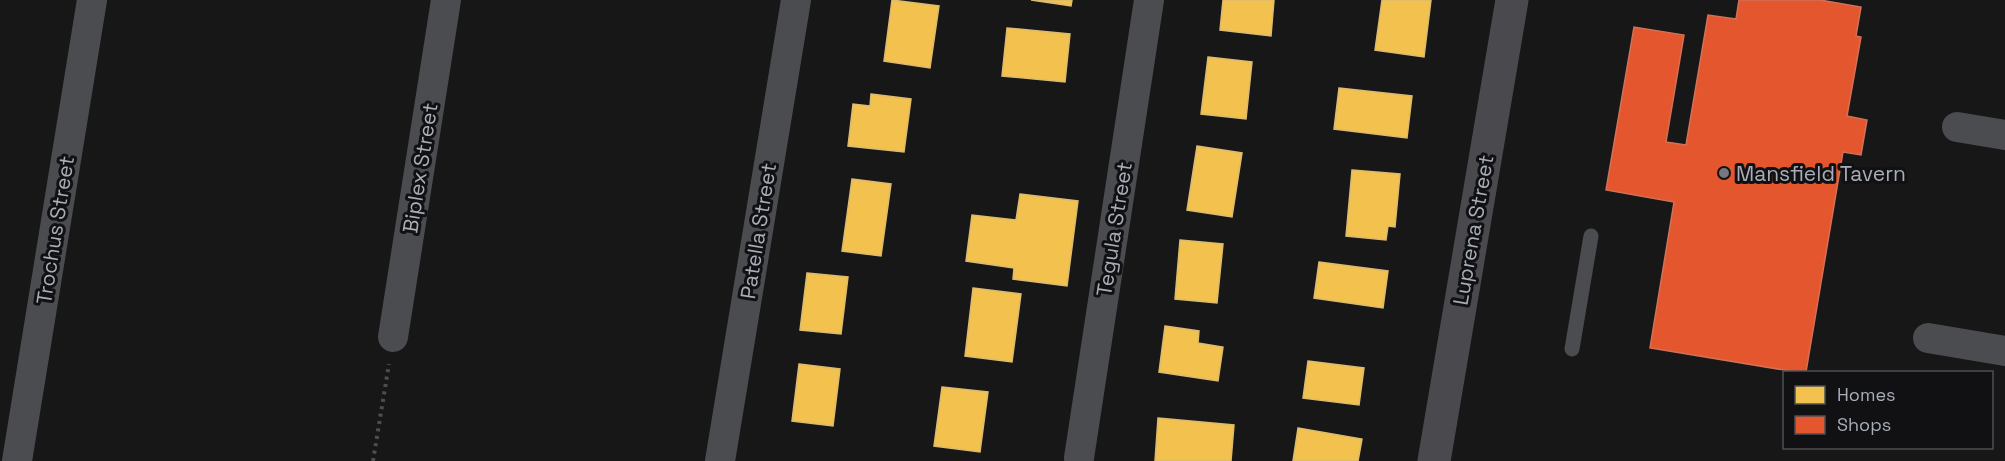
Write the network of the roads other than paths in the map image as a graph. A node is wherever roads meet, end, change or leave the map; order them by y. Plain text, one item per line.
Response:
1 (92, 0) edge
2 (446, 0) edge
3 (796, 0) edge
4 (1149, 0) edge
5 (1512, 0) edge
6 (1957, 127) dead end
7 (2005, 135) edge
8 (1591, 236) dead end
9 (393, 337) road end
10 (1928, 338) dead end
11 (1572, 349) dead end
12 (2005, 351) edge
13 (1079, 458) dead end
14 (17, 461) edge
15 (720, 461) edge
16 (1434, 461) edge

1 - 14 street, Trochus Street
2 - 9 street, Biplex Street
3 - 15 street, Patella Street
4 - 13 street, Tegula Street
5 - 16 street, Luprena Street
6 - 7 street
8 - 11 lane
10 - 12 street

